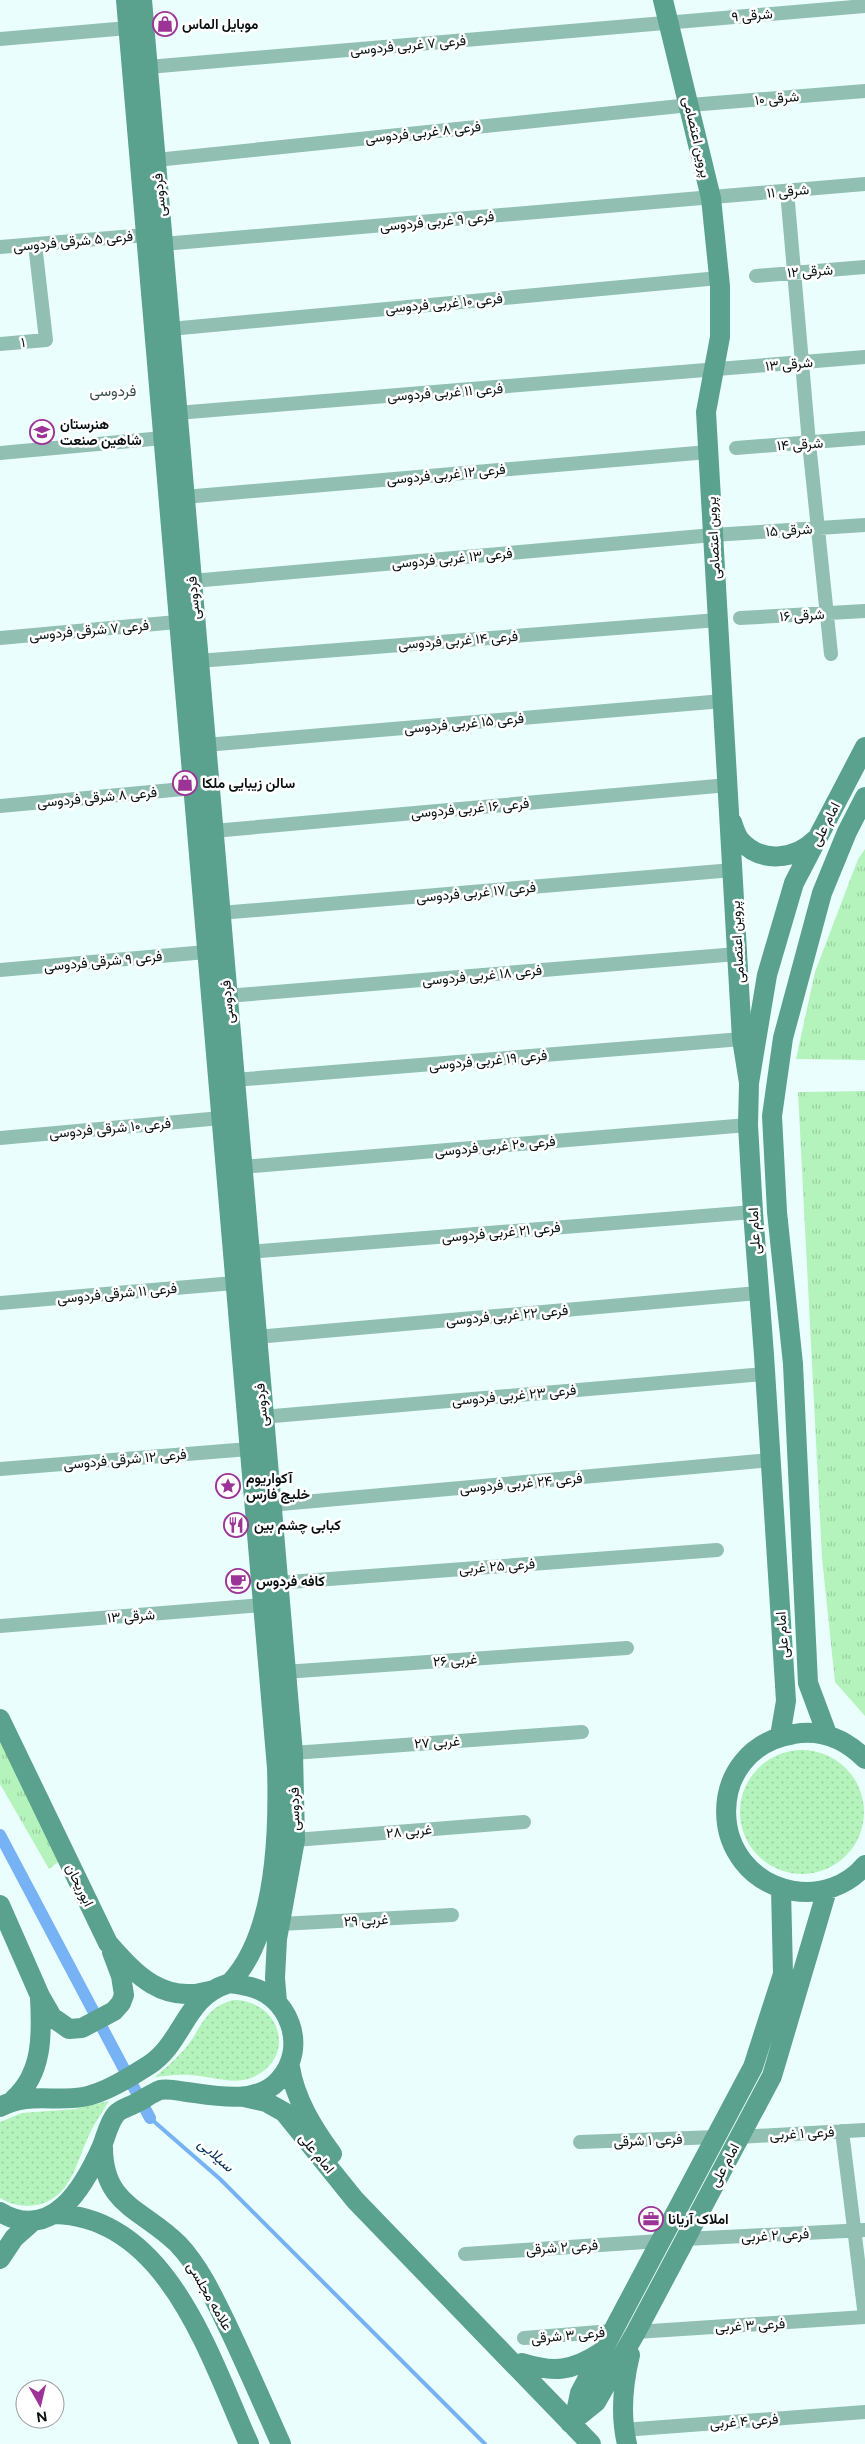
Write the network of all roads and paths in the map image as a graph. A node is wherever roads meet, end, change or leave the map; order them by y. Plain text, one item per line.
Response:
1 (126, 0) edge
2 (142, 0) edge
3 (663, 0) edge
4 (865, 6) edge
5 (669, 22) junction
6 (128, 28) junction
7 (0, 39) edge
8 (148, 68) junction
9 (865, 91) edge
10 (690, 105) junction
11 (144, 118) junction
12 (156, 160) junction
13 (865, 184) edge
14 (788, 191) junction
15 (710, 198) junction
16 (154, 240) junction
17 (35, 244) junction
18 (0, 247) edge
19 (865, 267) edge
20 (795, 272) junction
21 (756, 276) dead end
22 (719, 278) junction
23 (170, 328) junction
24 (0, 344) edge
25 (865, 358) edge
26 (802, 363) junction
27 (714, 371) junction
28 (177, 413) junction
29 (163, 438) junction
30 (865, 438) edge
31 (809, 443) junction
32 (736, 448) dead end
33 (708, 452) junction
34 (0, 453) edge
35 (184, 497) junction
36 (865, 525) edge
37 (818, 528) junction
38 (713, 536) junction
39 (192, 581) junction
40 (865, 611) edge
41 (826, 613) junction
42 (740, 618) dead end
43 (718, 620) junction
44 (177, 622) junction
45 (0, 638) edge
46 (831, 654) dead end
47 (198, 661) junction
48 (723, 701) junction
49 (205, 745) junction
50 (865, 747) edge
51 (728, 785) junction
52 (194, 788) junction
53 (865, 797) edge
54 (0, 806) edge
55 (729, 818) junction
56 (213, 831) junction
57 (819, 836) junction
58 (733, 870) junction
59 (220, 913) junction
60 (206, 952) junction
61 (737, 954) junction
62 (0, 970) edge
63 (227, 996) junction
64 (742, 1039) junction
65 (234, 1080) junction
66 (749, 1083) junction
67 (221, 1118) junction
68 (748, 1125) junction
69 (0, 1138) edge
70 (241, 1167) junction
71 (753, 1212) junction
72 (237, 1220) junction
73 (248, 1252) junction
74 (234, 1283) junction
75 (759, 1302) junction
76 (0, 1303) edge
77 (786, 1305) junction
78 (256, 1337) junction
79 (765, 1364) junction
80 (793, 1364) junction
81 (262, 1417) junction
82 (249, 1449) junction
83 (771, 1460) junction
84 (0, 1469) edge
85 (270, 1505) junction
86 (718, 1550) dead end
87 (276, 1583) junction
88 (263, 1605) junction
89 (0, 1626) edge
90 (627, 1648) dead end
91 (284, 1672) junction
92 (786, 1701) junction
93 (817, 1706) junction
94 (0, 1719) edge
95 (582, 1732) dead end
96 (827, 1734) junction
97 (780, 1736) junction
98 (284, 1753) junction
99 (865, 1759) edge
100 (524, 1822) dead end
101 (294, 1840) junction
102 (865, 1865) edge
103 (781, 1888) junction
104 (827, 1890) junction
105 (0, 1905) edge
106 (452, 1915) dead end
107 (782, 1922) junction
108 (280, 1924) junction
109 (816, 1926) junction
110 (108, 1943) junction
111 (230, 1983) junction
112 (209, 1991) junction
113 (40, 1996) junction
114 (277, 2002) junction
115 (290, 2067) junction
116 (240, 2096) junction
117 (7, 2103) edge
118 (865, 2130) edge
119 (842, 2131) junction
120 (739, 2137) junction
121 (716, 2138) junction
122 (580, 2142) dead end
123 (103, 2144) junction
124 (0, 2212) edge
125 (55, 2214) junction
126 (32, 2222) junction
127 (859, 2230) edge
128 (685, 2239) junction
129 (660, 2241) junction
130 (464, 2254) dead end
131 (0, 2259) edge
132 (865, 2317) edge
133 (612, 2331) junction
134 (636, 2332) junction
135 (524, 2338) dead end
136 (600, 2353) junction
137 (522, 2364) junction
138 (865, 2412) edge
139 (573, 2420) junction
140 (625, 2437) edge
141 (248, 2444) edge
142 (281, 2444) edge
143 (590, 2444) edge
144 (602, 2444) edge

1 - 6 main road, فردوسی
2 - 8 main road, فردوسی
3 - 5 main road, پروین اعتصامی
4 - 5 street, شرقی ۹
5 - 8 street, فرعی ۷ غربی فردوسی
5 - 10 main road, پروین اعتصامی
6 - 7 street
6 - 11 main road, فردوسی
8 - 11 main road, فردوسی
9 - 10 street, شرقی ۱۰
10 - 12 street, فرعی ۸ غربی فردوسی
10 - 15 main road, پروین اعتصامی
11 - 12 main road, فردوسی
11 - 16 main road, فردوسی
12 - 16 main road, فردوسی
13 - 14 street, ۱۱ شرقی
14 - 15 street, ۱۱ شرقی
14 - 20 street
15 - 16 street, فرعی ۹ غربی فردوسی
15 - 22 main road, پروین اعتصامی
16 - 17 street, فرعی ۵ شرقی فردوسی
16 - 23 main road, فردوسی
16 - 29 main road, فردوسی
17 - 18 street, فرعی ۵ شرقی فردوسی
17 - 24 street, ۱
19 - 20 street, ۱۲ شرقی
20 - 21 street, ۱۲ شرقی
20 - 26 street
22 - 23 street, فرعی ۱۰ غربی فردوسی
22 - 27 main road, پروین اعتصامی
23 - 28 main road, فردوسی
25 - 26 street, ۱۳ شرقی
26 - 27 street, ۱۳ شرقی
26 - 31 street
27 - 28 street, فرعی ۱۱ غربی فردوسی
27 - 33 main road, پروین اعتصامی
28 - 35 main road, فردوسی
29 - 34 street
29 - 44 main road, فردوسی
30 - 31 street, ۱۴ شرقی
31 - 32 street, ۱۴ شرقی
31 - 37 street
33 - 35 street, فرعی ۱۲ غربی فردوسی
33 - 38 main road, پروین اعتصامی
35 - 39 main road, فردوسی
36 - 37 street, ۱۵ شرقی
37 - 38 street, ۱۵ شرقی
37 - 41 street
38 - 39 street, فرعی ۱۳ غربی فردوسی
38 - 43 main road, پروین اعتصامی
39 - 47 main road, فردوسی
40 - 41 street, ۱۶ شرقی
41 - 42 street, ۱۶ شرقی
41 - 46 street
43 - 47 street, فرعی ۱۴ غربی فردوسی
43 - 48 main road, پروین اعتصامی
44 - 45 street, فرعی ۷ شرقی فردوسی
44 - 52 main road, فردوسی
47 - 49 main road, فردوسی
48 - 49 street, فرعی ۱۵ غربی فردوسی
48 - 51 main road, پروین اعتصامی
49 - 56 main road, فردوسی
50 - 57 main road, امام علی
51 - 55 main road, پروین اعتصامی
51 - 56 street, فرعی ۱۶ غربی فردوسی
52 - 54 street, فرعی ۸ شرقی فردوسی
52 - 60 main road, فردوسی
53 - 77 main road, امام علی
55 - 57 main road
55 - 58 main road, پروین اعتصامی
56 - 59 main road, فردوسی
57 - 66 main road, امام علی
58 - 59 street, فرعی ۱۷ غربی فردوسی
58 - 61 main road, پروین اعتصامی
59 - 63 main road, فردوسی
60 - 62 street, فرعی ۹ شرقی فردوسی
60 - 67 main road, فردوسی
61 - 63 street, فرعی ۱۸ غربی فردوسی
61 - 64 main road, پروین اعتصامی
63 - 65 main road, فردوسی
64 - 65 street, فرعی ۱۹ غربی فردوسی
64 - 66 main road, پروین اعتصامی
65 - 70 main road, فردوسی
66 - 68 main road, امام علی
67 - 69 street, فرعی ۱۰ شرقی فردوسی
67 - 72 main road, فردوسی
68 - 70 street, فرعی ۲۰ غربی فردوسی
68 - 71 main road, امام علی
70 - 72 main road, فردوسی
71 - 73 street, فرعی ۲۱ غربی فردوسی
71 - 75 main road, امام علی
72 - 73 main road, فردوسی
72 - 74 main road, فردوسی
73 - 78 main road, فردوسی
74 - 76 street, فرعی ۱۱ شرقی فردوسی
74 - 82 main road, فردوسی
75 - 77 main road
75 - 78 street, فرعی ۲۲ غربی فردوسی
75 - 79 main road, امام علی
77 - 80 main road, امام علی
78 - 81 main road, فردوسی
79 - 80 main road
79 - 81 street, فرعی ۲۳ غربی فردوسی
79 - 83 main road, امام علی
80 - 93 main road, امام علی
81 - 85 main road, فردوسی
82 - 84 street, فرعی ۱۲ شرقی فردوسی
82 - 88 main road, فردوسی
83 - 85 street, فرعی ۲۴ غربی فردوسی
83 - 92 main road, امام علی
85 - 87 main road, فردوسی
86 - 87 street, فرعی ۲۵ غربی
87 - 91 main road, فردوسی
88 - 89 street, ۱۳ شرقی
88 - 98 main road, فردوسی
90 - 91 street, ۲۶ غربی
91 - 98 main road, فردوسی
92 - 93 main road
92 - 97 main road, امام علی
93 - 96 main road, امام علی
94 - 110 main road, ابوریحان
95 - 98 street, ۲۷ غربی
96 - 97 main road
96 - 99 main road
97 - 103 main road
98 - 101 main road, فردوسی
98 - 111 main road, فردوسی
100 - 101 street, ۲۸ غربی
101 - 108 main road, فردوسی
102 - 104 main road
103 - 104 main road
103 - 107 main road, امام علی
104 - 109 main road, امام علی
105 - 113 main road
106 - 108 street, ۲۹ غربی
107 - 109 main road
107 - 121 main road, امام علی
108 - 114 main road, فردوسی
109 - 120 main road, امام علی
110 - 112 main road, ابوریحان
110 - 113 main road
111 - 112 main road, ابوریحان
111 - 114 main road
112 - 117 main road
113 - 117 main road
114 - 115 main road
115 - 116 main road
115 - 137 main road, امام علی
116 - 123 main road
116 - 139 main road, امام علی
118 - 119 street, فرعی ۱ غربی
119 - 120 street, فرعی ۱ غربی
119 - 127 street
120 - 128 main road, امام علی
121 - 122 street, فرعی ۱ شرقی
121 - 129 main road, امام علی
123 - 125 main road
123 - 142 main road, علامه مجلسی
124 - 126 main road
125 - 126 main road
125 - 141 main road, علامه مجلسی
126 - 131 main road
127 - 128 street, فرعی ۲ غربی
127 - 132 street
128 - 134 main road, امام علی
129 - 130 street, فرعی ۲ شرقی
129 - 133 main road, امام علی
132 - 134 street, فرعی ۳ غربی
133 - 135 street, فرعی ۳ شرقی
133 - 136 main road, امام علی
134 - 139 main road, امام علی
134 - 140 main road
136 - 137 main road
136 - 139 main road, امام علی
137 - 139 main road, امام علی
138 - 140 street, فرعی ۴ غربی
139 - 143 main road, امام علی
139 - 144 main road, امام علی

